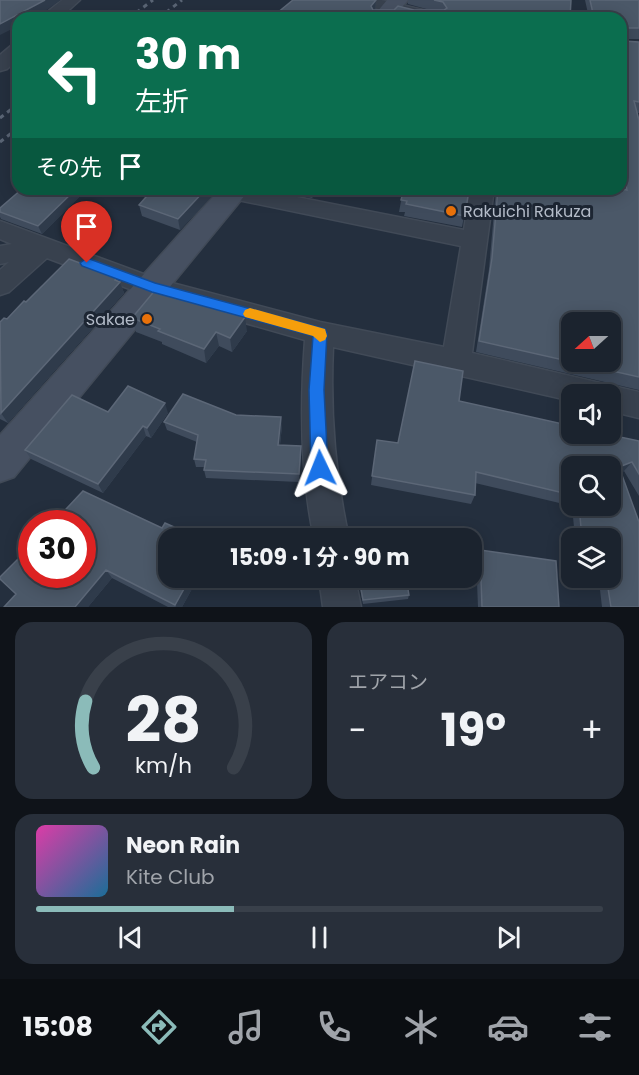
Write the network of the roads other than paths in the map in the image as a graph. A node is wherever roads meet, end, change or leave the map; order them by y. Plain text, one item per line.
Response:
1 (72, 0) edge
2 (362, 0) edge
3 (391, 8) edge
4 (57, 12) edge
5 (408, 12) edge
6 (12, 54) edge
7 (0, 65) edge
8 (232, 195) edge
9 (254, 195) edge
10 (481, 195) edge
11 (0, 229) edge
12 (473, 240) junction
13 (43, 247) junction
14 (0, 255) edge
15 (0, 285) edge
16 (152, 287) junction
17 (320, 333) junction
18 (456, 361) junction
19 (561, 386) edge
20 (621, 401) edge
21 (639, 405) edge
22 (0, 464) edge
23 (329, 528) edge
24 (339, 588) edge
25 (342, 607) edge

1 - 4 street
2 - 3 street
3 - 5 street
6 - 7 street
8 - 16 main road
9 - 12 street
10 - 12 street
11 - 13 street
12 - 18 street
13 - 14 street
13 - 15 street
13 - 16 street
16 - 17 street
16 - 22 main road
17 - 18 street
17 - 23 street
18 - 19 street
20 - 21 street
24 - 25 street

